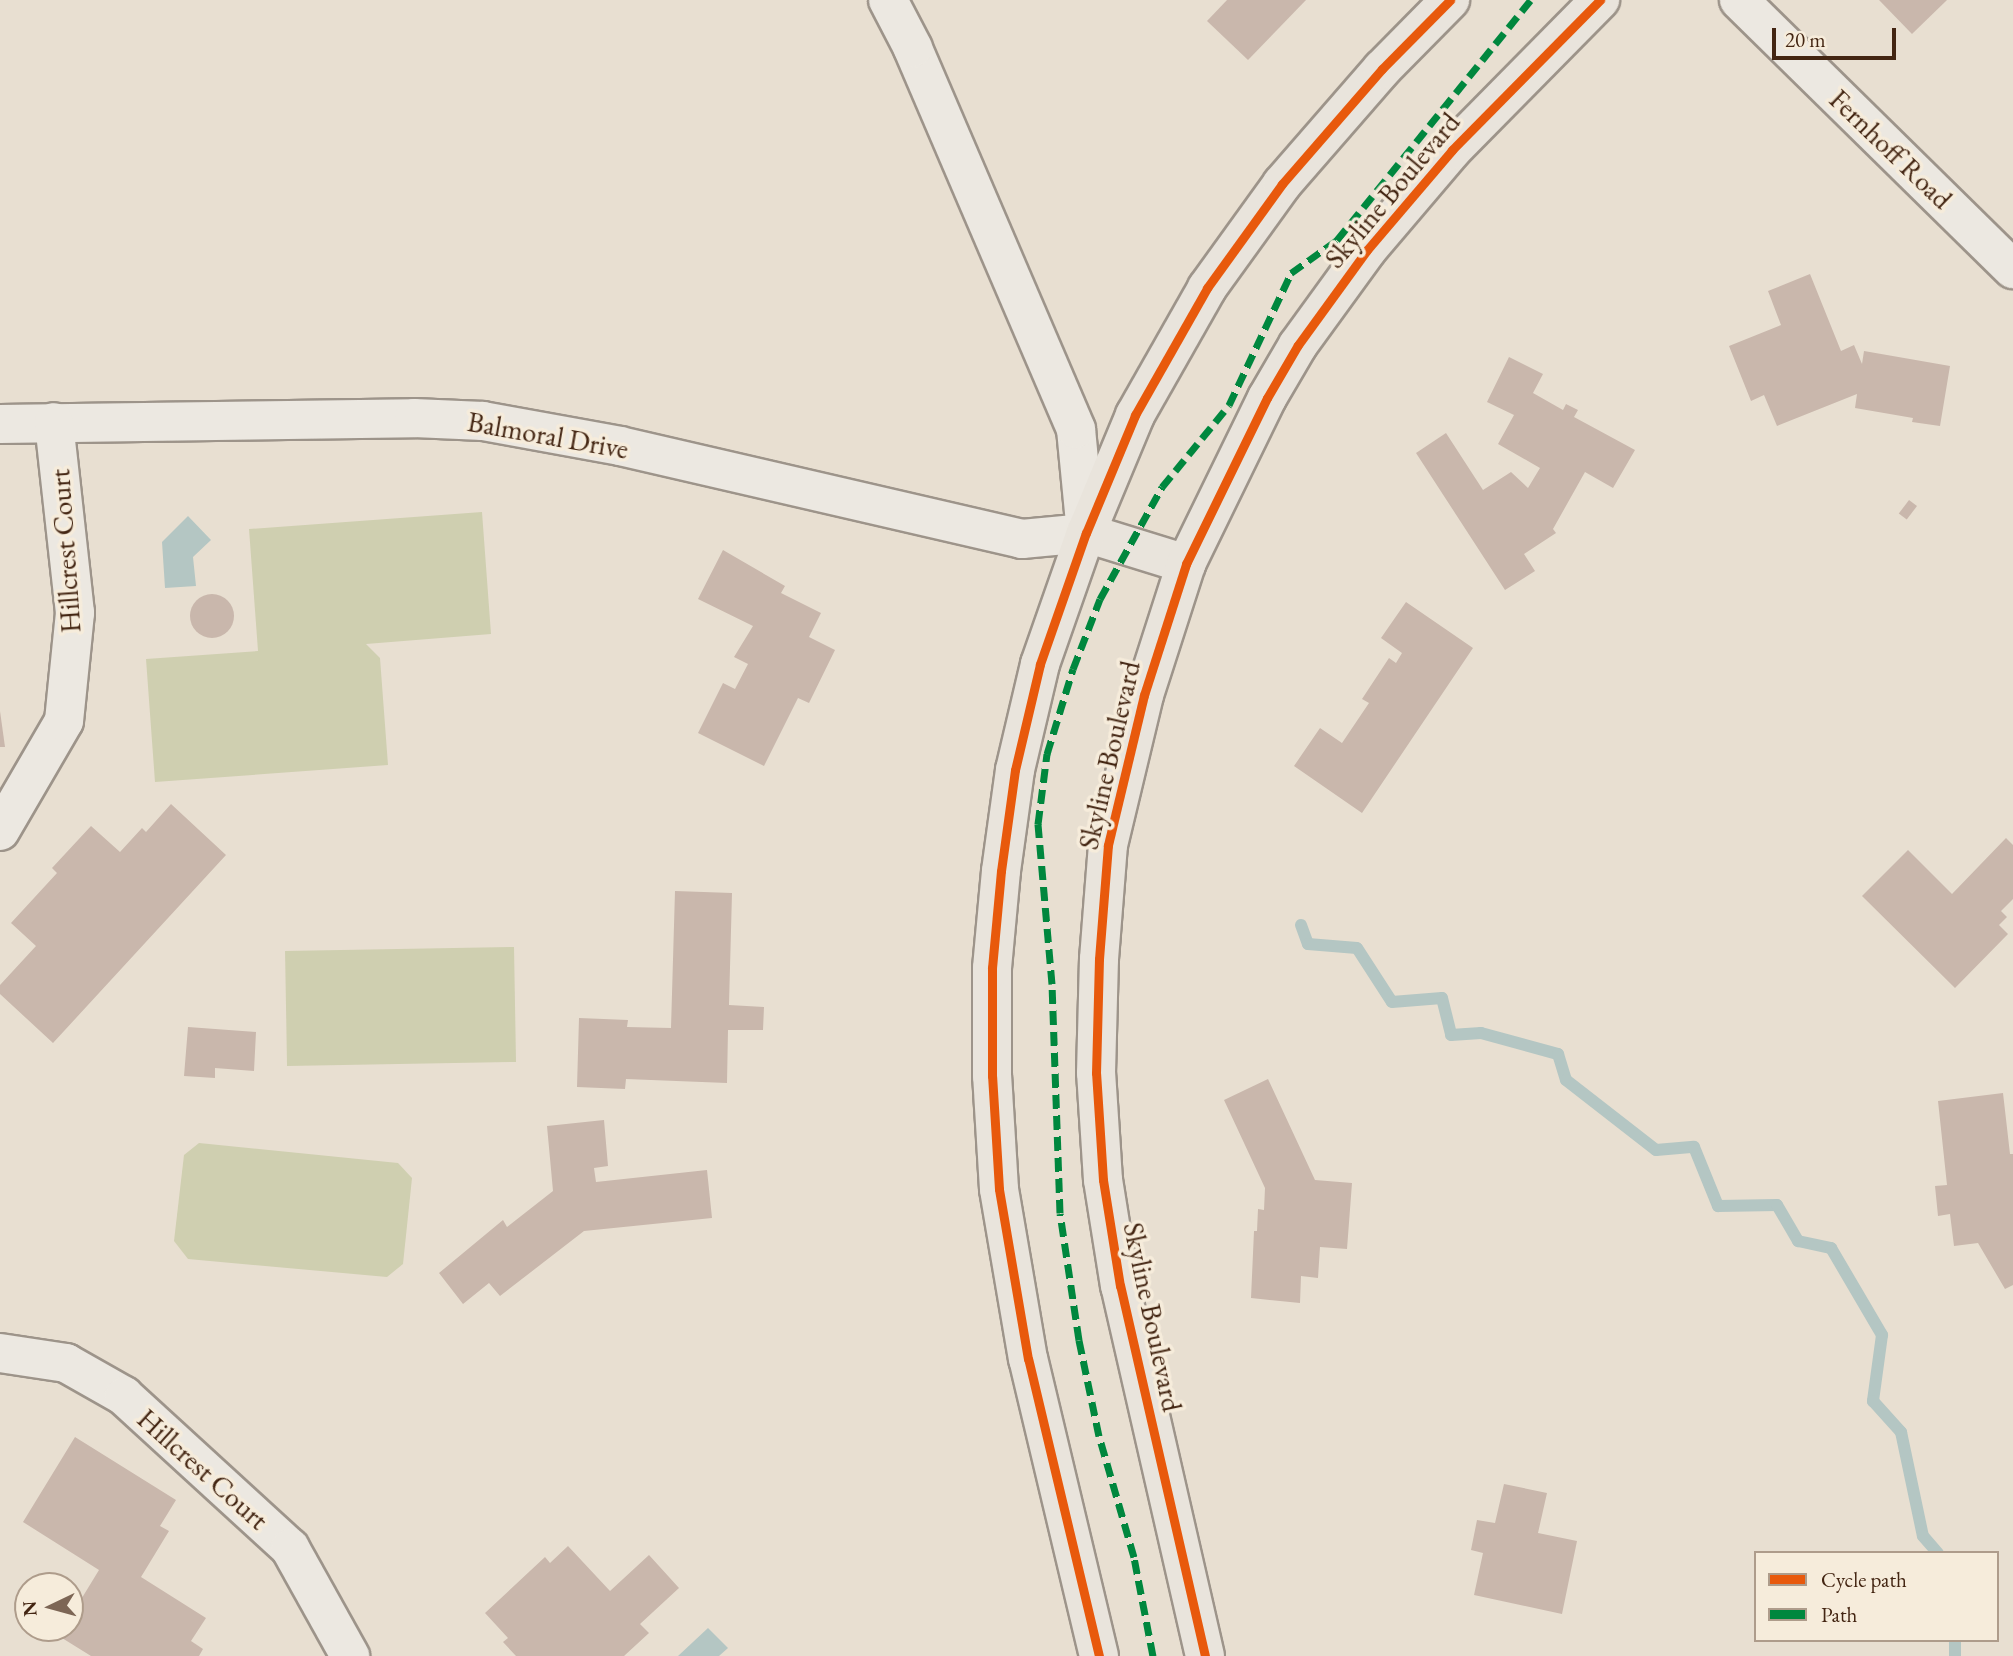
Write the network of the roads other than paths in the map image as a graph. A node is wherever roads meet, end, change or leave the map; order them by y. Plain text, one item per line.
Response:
1 (888, 0) edge
2 (1450, 0) edge
3 (1600, 0) edge
4 (1739, 0) edge
5 (2013, 269) edge
6 (54, 422) junction
7 (0, 424) edge
8 (1086, 533) junction
9 (1186, 564) junction
10 (0, 831) edge
11 (0, 1353) edge
12 (350, 1656) edge
13 (1099, 1656) edge
14 (1205, 1656) edge

1 - 8 street
2 - 8 main road
3 - 9 main road, Skyline Boulevard
4 - 5 street, Fernhoff Road
6 - 7 street, Balmoral Drive
6 - 8 street, Balmoral Drive
6 - 10 street, Hillcrest Court
8 - 9 main road
8 - 13 main road
9 - 14 main road, Skyline Boulevard
11 - 12 street, Hillcrest Court

